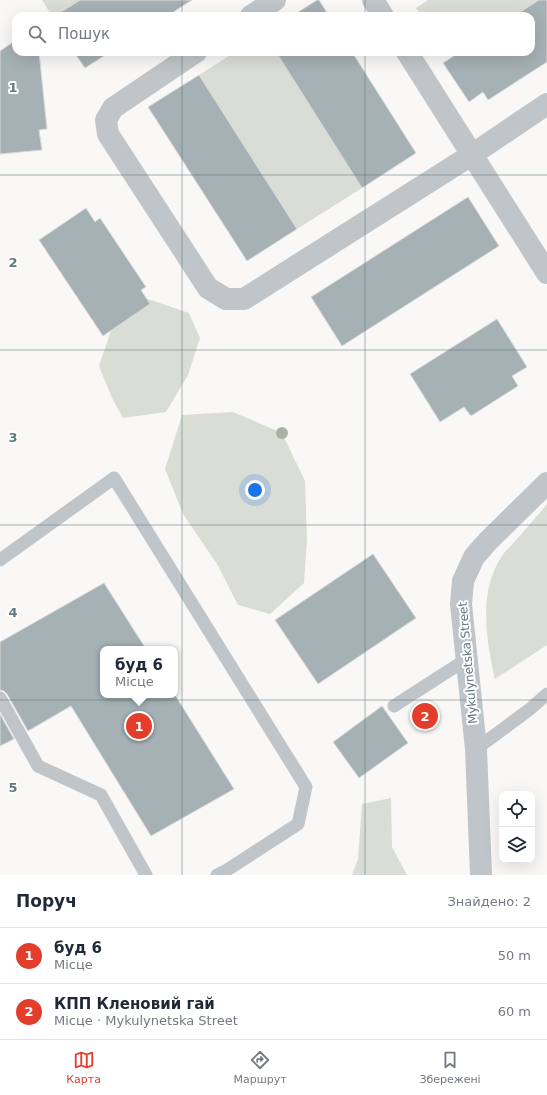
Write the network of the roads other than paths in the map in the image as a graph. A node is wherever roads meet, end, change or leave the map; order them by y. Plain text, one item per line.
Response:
1 (275, 0) edge
2 (373, 0) edge
3 (257, 12) edge
4 (380, 12) edge
5 (190, 56) edge
6 (410, 56) edge
7 (547, 104) edge
8 (472, 154) junction
9 (547, 273) edge
10 (547, 482) edge
11 (0, 560) edge
12 (467, 659) junction
13 (547, 694) edge
14 (0, 698) edge
15 (394, 706) dead end
16 (476, 748) junction
17 (146, 875) edge
18 (217, 875) edge
19 (482, 875) edge

1 - 3 street
2 - 4 street
5 - 8 street
6 - 8 street
7 - 8 street
8 - 9 street
10 - 12 street, Mykulynetska Street
11 - 18 lane
12 - 15 lane
12 - 16 street, Mykulynetska Street
13 - 16 lane
14 - 17 lane
16 - 19 street, Mykulynetska Street

